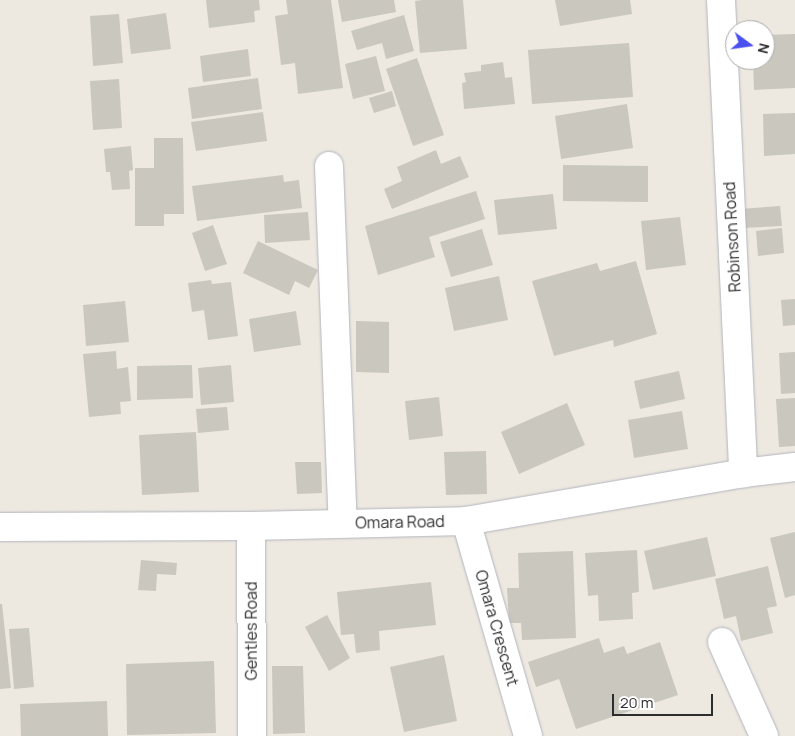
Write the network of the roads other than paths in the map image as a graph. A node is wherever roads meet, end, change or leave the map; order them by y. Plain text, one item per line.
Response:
1 (721, 0) edge
2 (329, 166) dead end
3 (795, 468) edge
4 (742, 473) junction
5 (466, 521) junction
6 (343, 524) junction
7 (251, 526) junction
8 (0, 527) edge
9 (722, 642) dead end
10 (252, 736) edge
11 (528, 736) edge
12 (764, 736) edge

1 - 4 street, Robinson Road
2 - 6 street
3 - 4 street, Omara Road
4 - 5 street, Omara Road
5 - 6 street, Omara Road
5 - 11 street, Omara Crescent
6 - 7 street, Omara Road
7 - 8 street, Omara Road
7 - 10 street, Gentles Road
9 - 12 street

